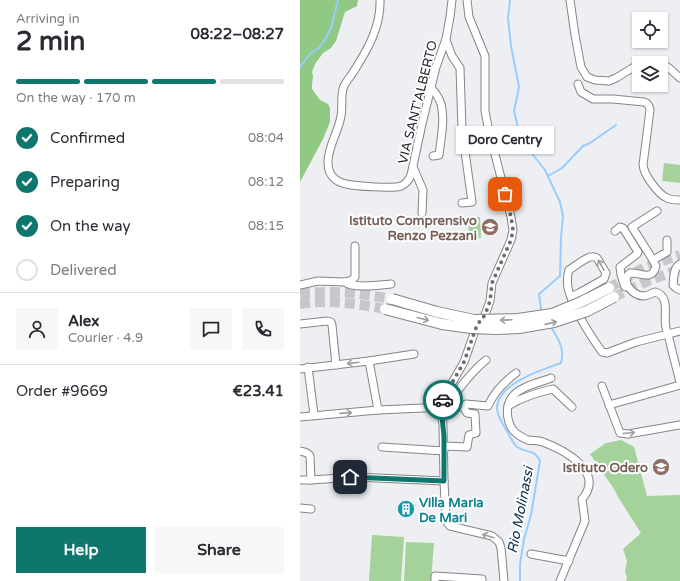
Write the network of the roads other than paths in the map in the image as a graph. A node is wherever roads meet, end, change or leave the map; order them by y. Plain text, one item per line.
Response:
1 (380, 0) edge
2 (452, 0) edge
3 (467, 0) edge
4 (570, 0) edge
5 (567, 18) dead end
6 (446, 40) junction
7 (668, 67) edge
8 (632, 68) edge
9 (680, 78) edge
10 (578, 84) dead end
11 (431, 88) junction
12 (433, 156) dead end
13 (413, 166) junction
14 (680, 200) edge
15 (462, 203) dead end
16 (657, 211) dead end
17 (422, 213) dead end
18 (615, 231) dead end
19 (667, 240) dead end
20 (355, 246) dead end
21 (653, 260) junction
22 (680, 264) edge
23 (345, 282) junction
24 (391, 284) dead end
25 (300, 285) edge
26 (680, 290) edge
27 (635, 294) junction
28 (571, 297) junction
29 (392, 299) tunnel mouth
30 (385, 309) tunnel mouth
31 (300, 324) edge
32 (680, 331) edge
33 (668, 334) junction
34 (414, 354) dead end
35 (486, 360) dead end
36 (369, 361) junction
37 (336, 365) junction
38 (308, 368) junction
39 (300, 369) edge
40 (516, 374) dead end
41 (551, 378) dead end
42 (680, 384) edge
43 (602, 386) dead end
44 (609, 405) junction
45 (508, 406) junction
46 (441, 407) junction
47 (572, 407) dead end
48 (378, 410) junction
49 (314, 415) junction
50 (300, 417) edge
51 (680, 425) edge
52 (382, 447) dead end
53 (444, 448) junction
54 (300, 451) edge
55 (300, 480) edge
56 (311, 480) junction
57 (444, 481) junction
58 (300, 508) edge
59 (311, 509) dead end
60 (531, 554) dead end
61 (569, 561) junction
62 (435, 581) edge
63 (482, 581) edge
64 (504, 581) edge
65 (562, 581) edge

1 - 13 street, VIA SANT'ALBERTO
2 - 6 street, VIA SANT'ALBERTO
3 - 46 street
4 - 5 street
4 - 8 street
6 - 11 street, VIA SANT'ALBERTO
6 - 15 street
7 - 9 street
10 - 14 street
11 - 12 street
11 - 13 street, VIA SANT'ALBERTO
13 - 17 street
16 - 21 street
18 - 27 street
19 - 21 street
20 - 23 street
21 - 27 street
22 - 26 street
23 - 24 street
23 - 25 street
27 - 33 street
28 -> 28 street
28 - 33 street
30 -> 29 highway, bridge
31 - 37 street
32 - 33 street
33 - 42 street
34 - 36 street
35 - 46 street
36 -> 37 street
36 - 48 street
37 - 38 street
38 - 39 street
38 - 49 street
40 - 53 street
41 - 45 street
42 - 44 street
43 - 44 street
44 -> 51 street
45 - 47 street
45 - 61 street
46 - 48 street
46 - 53 street
49 -> 48 street
49 - 50 street
52 - 53 street
53 - 57 street
54 - 56 street
55 - 56 street
56 - 57 street
64 -> 57 street
58 - 59 street
60 - 61 street
61 - 65 street
62 - 63 street

